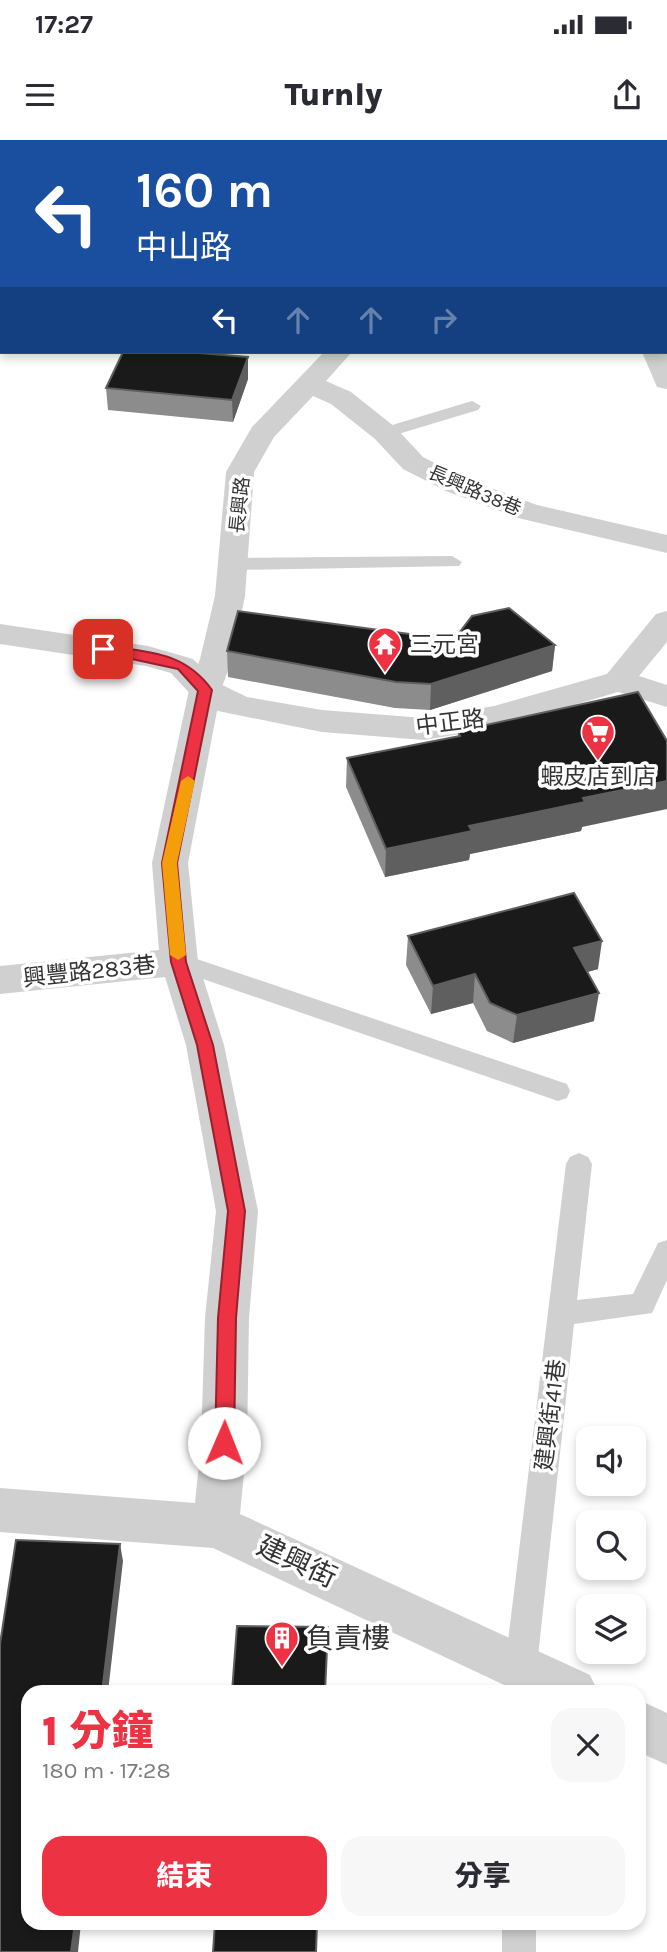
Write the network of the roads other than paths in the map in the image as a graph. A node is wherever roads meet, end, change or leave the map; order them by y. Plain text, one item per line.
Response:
1 (337, 354) edge
2 (656, 354) edge
3 (667, 381) edge
4 (310, 384) junction
5 (472, 406) dead end
6 (385, 433) junction
7 (667, 544) edge
8 (452, 562) dead end
9 (233, 564) junction
10 (667, 621) edge
11 (0, 634) edge
12 (618, 681) junction
13 (205, 690) junction
14 (667, 696) edge
15 (179, 962) junction
16 (0, 980) edge
17 (558, 1091) dead end
18 (579, 1164) dead end
19 (667, 1251) edge
20 (562, 1314) junction
21 (0, 1510) edge
22 (216, 1526) junction
23 (521, 1679) edge
24 (545, 1685) edge
25 (646, 1730) edge
26 (667, 1740) edge
27 (519, 1930) edge
28 (519, 1952) edge

1 - 4 street, 長興路
2 - 3 street
4 - 6 street, 長興路38巷
4 - 9 street, 長興路
5 - 6 lane
6 - 7 street, 長興路38巷
8 - 9 lane
9 - 13 street, 長興路
10 - 12 street
11 - 13 street, 中正路
12 - 13 street, 中正路
12 - 14 street
13 - 15 street, 長興路
15 - 16 street, 興豐路283巷
15 - 17 lane
15 - 22 street, 長興路
18 - 20 lane, 建興街41巷
19 - 20 lane
20 - 23 lane, 建興街41巷
21 - 22 street, 建興街
22 - 23 street, 建興街
23 - 24 street, 建興街
25 - 26 street
27 - 28 lane

